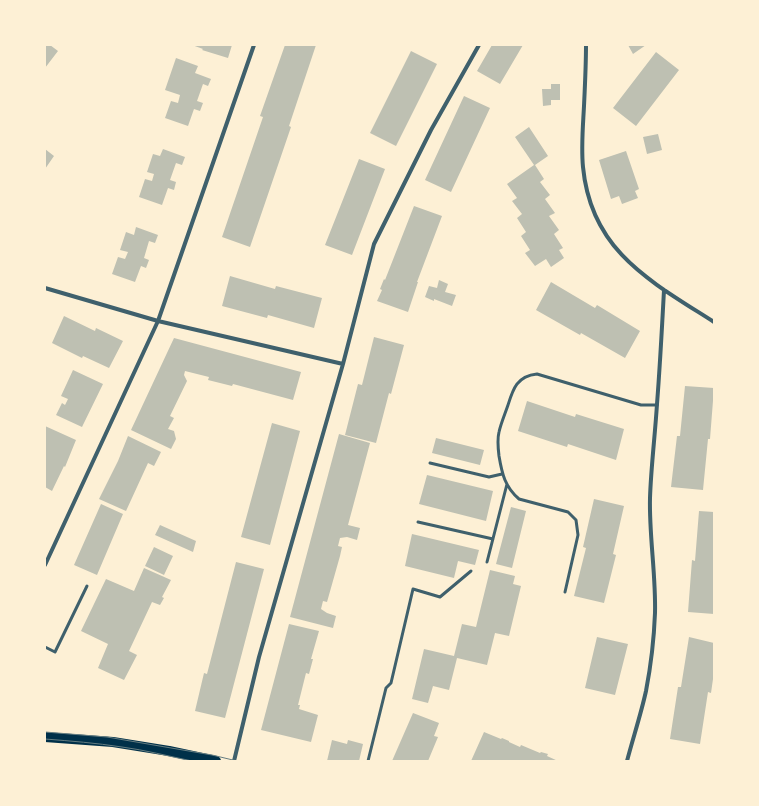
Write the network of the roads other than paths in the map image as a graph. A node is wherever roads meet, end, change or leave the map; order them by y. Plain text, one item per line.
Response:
1 (254, 45) edge
2 (479, 45) edge
3 (586, 45) edge
4 (45, 288) edge
5 (664, 290) junction
6 (158, 321) junction
7 (714, 322) edge
8 (343, 364) junction
9 (657, 405) junction
10 (430, 463) dead end
11 (502, 474) junction
12 (507, 484) junction
13 (418, 522) dead end
14 (493, 539) junction
15 (487, 562) dead end
16 (45, 565) edge
17 (471, 571) dead end
18 (87, 586) dead end
19 (564, 592) dead end
20 (45, 647) edge
21 (45, 736) edge
22 (216, 761) edge
23 (234, 761) edge
24 (368, 761) edge
25 (627, 761) edge

1 - 6 street
2 - 8 street
3 - 5 street
4 - 6 street
5 - 7 street
5 - 9 street
6 - 8 street
6 - 16 street
8 - 23 street
9 - 11 lane
9 - 25 street
10 - 11 lane
11 - 12 lane
12 - 14 lane
12 - 19 lane
13 - 14 lane
14 - 15 lane
17 - 24 lane
18 - 20 lane
21 - 22 main road

